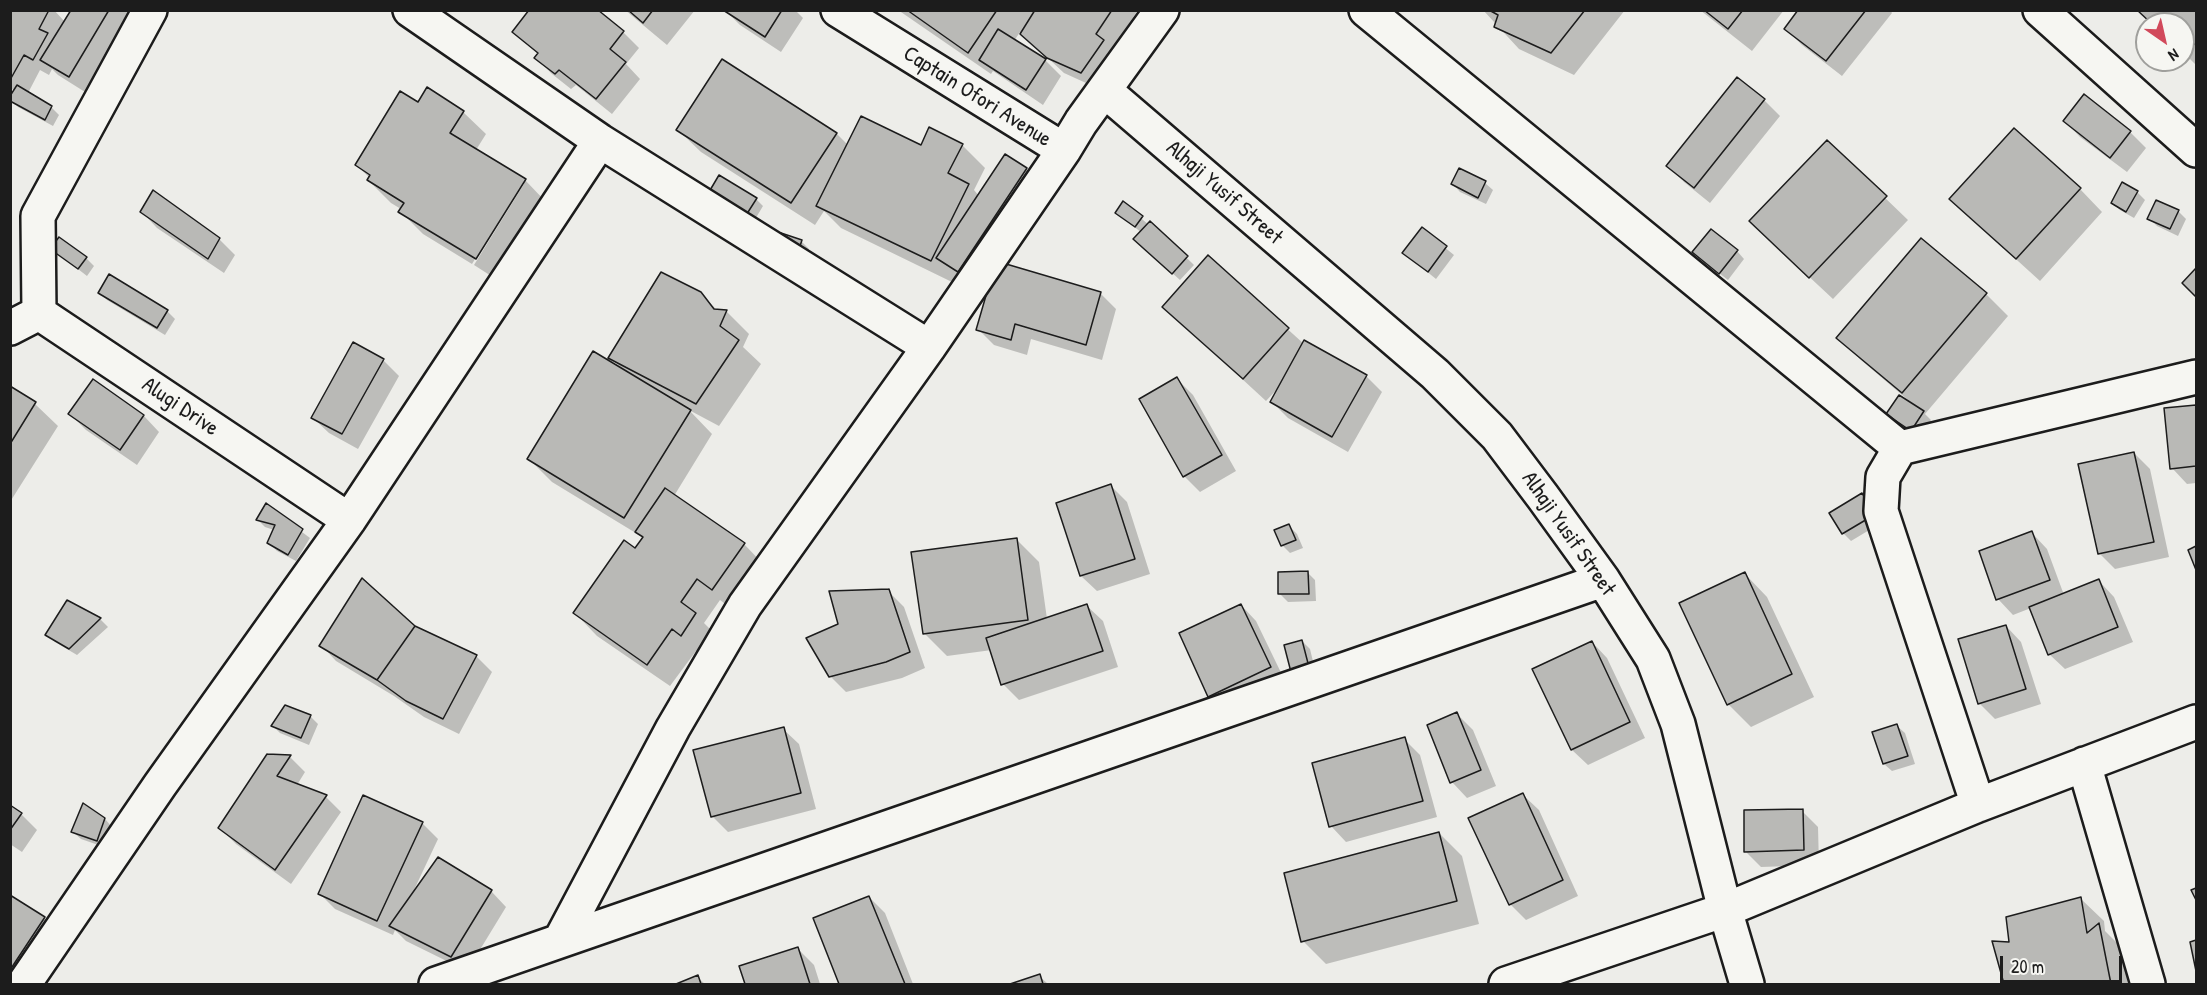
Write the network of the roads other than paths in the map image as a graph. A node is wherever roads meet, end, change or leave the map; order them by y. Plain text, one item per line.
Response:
1 (150, 10) edge
2 (410, 10) edge
3 (838, 10) edge
4 (1162, 10) edge
5 (1366, 10) edge
6 (2040, 10) edge
7 (1104, 90) junction
8 (600, 141) junction
9 (1064, 150) junction
10 (2196, 150) edge
11 (39, 313) junction
12 (10, 328) edge
13 (929, 347) junction
14 (2196, 377) edge
15 (1900, 448) junction
16 (349, 520) junction
17 (1603, 580) junction
18 (2196, 722) edge
19 (2084, 764) junction
20 (1978, 805) junction
21 (1725, 910) junction
22 (561, 941) junction
23 (24, 984) edge
24 (436, 984) edge
25 (1506, 984) edge
26 (1747, 984) edge
27 (2148, 984) edge

1 - 11 street
2 - 8 street
3 - 9 street, Captain Ofori Avenue
4 - 7 street, Captain Ofori Avenue
5 - 15 street
6 - 10 street
7 - 9 street, Captain Ofori Avenue
7 - 17 street, Alhaji Yusif Street
8 - 13 street
8 - 16 street
9 - 13 street
11 - 12 street
11 - 16 street, Alugi Drive
13 - 22 street
14 - 15 street
15 - 20 street
16 - 23 street
17 - 21 street, Alhaji Yusif Street
17 - 22 street
18 - 19 street
19 - 20 street
19 - 27 street
20 - 21 street
21 - 25 street
21 - 26 street, Alhaji Yusif Street
22 - 24 street

